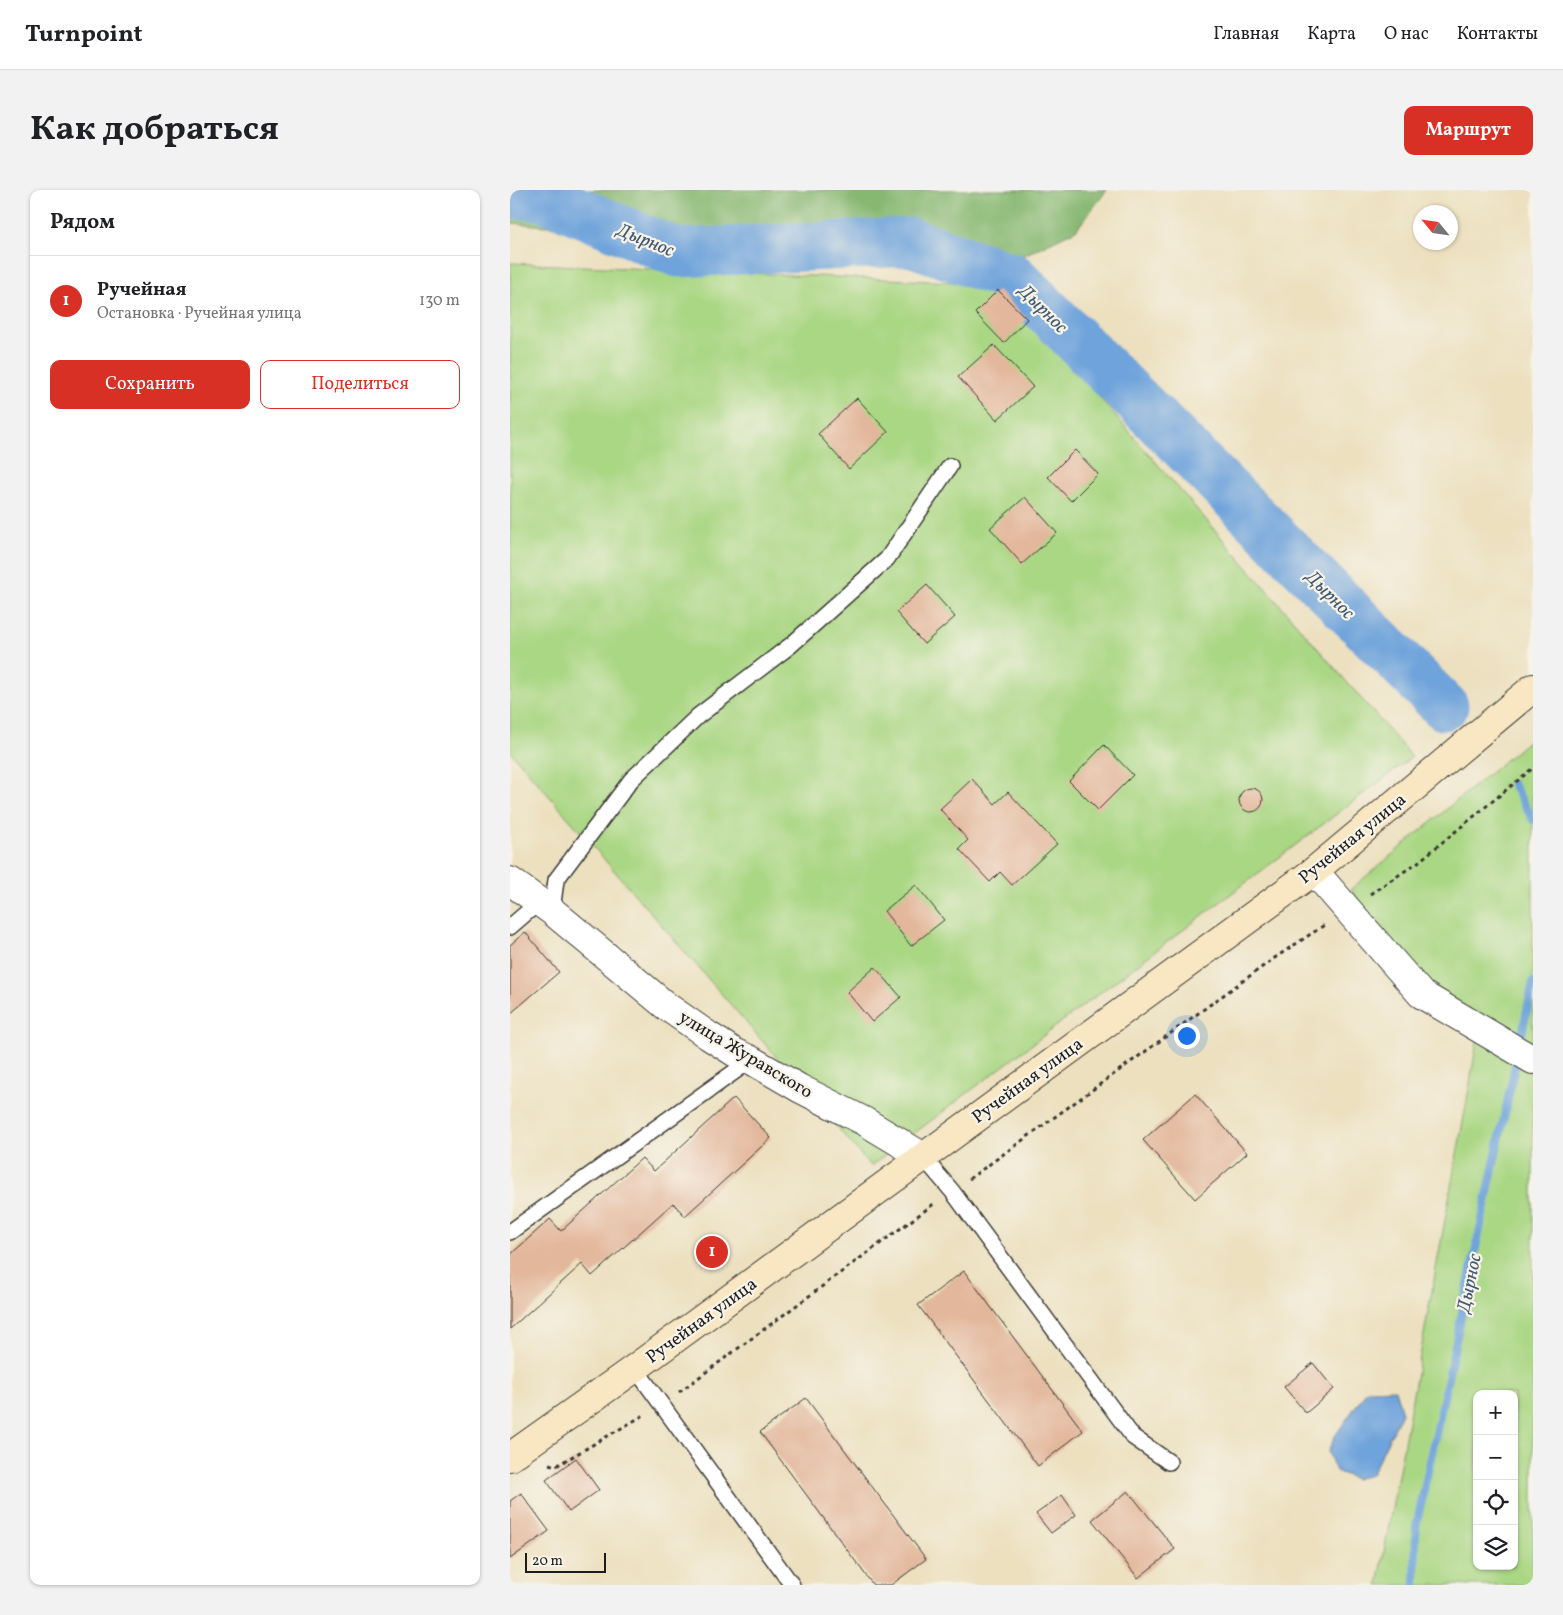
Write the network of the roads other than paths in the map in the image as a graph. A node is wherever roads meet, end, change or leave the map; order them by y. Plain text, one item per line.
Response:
1 (950, 466) dead end
2 (1533, 688) edge
3 (1314, 871) junction
4 (510, 881) edge
5 (545, 907) junction
6 (510, 927) edge
7 (1523, 1054) edge
8 (751, 1060) junction
9 (922, 1156) junction
10 (510, 1232) edge
11 (634, 1368) junction
12 (520, 1450) edge
13 (1168, 1462) dead end
14 (792, 1585) edge

1 - 5 lane
2 - 3 street, Ручейная улица
3 - 7 street
3 - 9 street, Ручейная улица
4 - 5 street, улица Журавского
5 - 6 lane
5 - 8 street, улица Журавского
8 - 9 street, улица Журавского
8 - 10 lane
9 - 11 street, Ручейная улица
9 - 13 lane
11 - 12 street, Ручейная улица
11 - 14 lane

